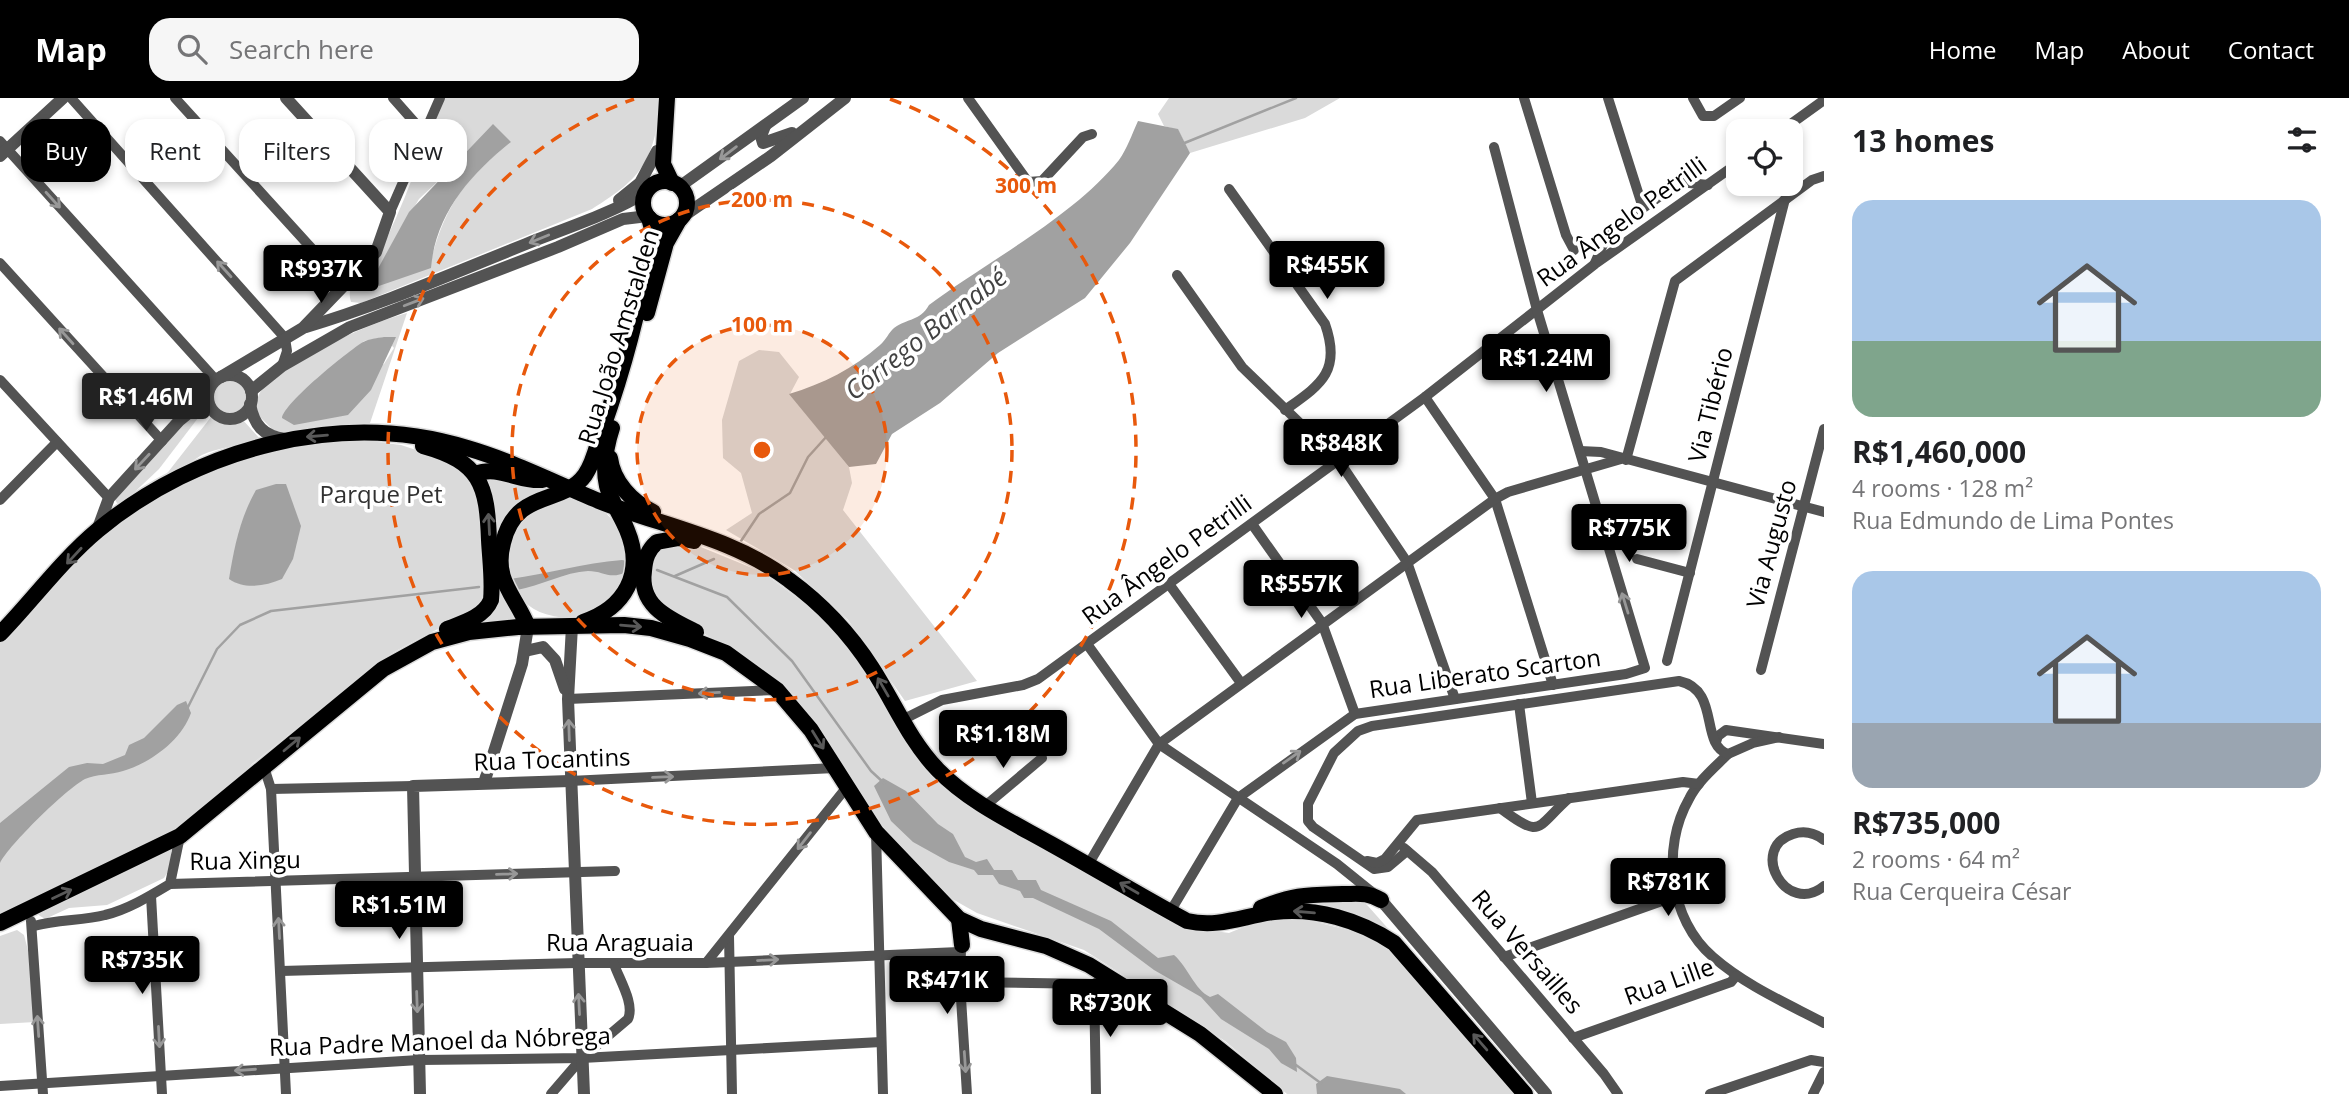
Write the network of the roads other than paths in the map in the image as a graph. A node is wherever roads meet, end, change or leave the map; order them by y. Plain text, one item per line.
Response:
1 (64, 98) edge
2 (71, 98) edge
3 (175, 98) edge
4 (286, 98) edge
5 (393, 98) edge
6 (440, 98) edge
7 (667, 98) edge
8 (803, 98) edge
9 (845, 98) edge
10 (968, 98) edge
11 (1524, 98) edge
12 (1608, 98) edge
13 (1693, 98) edge
14 (1740, 98) edge
15 (1824, 100) edge
16 (412, 119) edge
17 (431, 119) edge
18 (1798, 119) edge
19 (664, 126) junction
20 (765, 126) junction
21 (802, 129) junction
22 (1092, 134) dead end
23 (1494, 147) dead end
24 (3, 149) edge
25 (657, 151) junction
26 (1726, 172) edge
27 (1824, 176) edge
28 (403, 182) edge
29 (676, 185) junction
30 (1708, 185) junction
31 (649, 189) junction
32 (1229, 189) dead end
33 (1786, 199) junction
34 (1643, 208) junction
35 (390, 212) junction
36 (602, 213) junction
37 (649, 217) junction
38 (681, 219) junction
39 (1574, 250) dead end
40 (0, 262) edge
41 (1595, 264) junction
42 (1177, 275) dead end
43 (344, 284) junction
44 (1537, 310) junction
45 (350, 314) junction
46 (303, 328) junction
47 (285, 338) junction
48 (282, 366) junction
49 (219, 378) junction
50 (0, 380) edge
51 (208, 397) junction
52 (250, 397) junction
53 (1425, 397) junction
54 (1285, 410) junction
55 (1824, 429) edge
56 (611, 432) junction
57 (362, 435) junction
58 (289, 440) junction
59 (162, 441) junction
60 (57, 442) junction
61 (1580, 451) junction
62 (1624, 459) junction
63 (1339, 461) junction
64 (1585, 469) junction
65 (476, 474) junction
66 (548, 479) junction
67 (619, 482) junction
68 (1713, 482) junction
69 (568, 488) junction
70 (109, 498) junction
71 (1494, 499) junction
72 (0, 500) edge
73 (1804, 507) junction
74 (616, 508) junction
75 (1824, 512) edge
76 (1252, 524) junction
77 (679, 528) junction
78 (96, 531) junction
79 (727, 546) junction
80 (1637, 559) dead end
81 (1407, 562) junction
82 (1690, 573) junction
83 (1169, 584) junction
84 (1322, 623) junction
85 (572, 626) junction
86 (528, 627) junction
87 (0, 634) edge
88 (1087, 644) junction
89 (525, 651) junction
90 (726, 653) junction
91 (1667, 661) dead end
92 (1761, 670) dead end
93 (378, 673) junction
94 (1241, 682) junction
95 (1553, 685) junction
96 (777, 690) junction
97 (568, 699) junction
98 (1455, 699) junction
99 (1519, 704) junction
100 (1355, 714) junction
101 (1709, 716) junction
102 (902, 720) junction
103 (1726, 730) junction
104 (1738, 732) junction
105 (1779, 737) junction
106 (1716, 742) junction
107 (1159, 744) junction
108 (1824, 744) edge
109 (1742, 748) junction
110 (1728, 754) junction
111 (1042, 758) dead end
112 (264, 767) junction
113 (835, 768) junction
114 (570, 781) junction
115 (484, 783) junction
116 (1699, 784) junction
117 (413, 786) junction
118 (846, 788) junction
119 (271, 789) junction
120 (1238, 798) junction
121 (1570, 798) junction
122 (1532, 803) junction
123 (985, 806) junction
124 (1500, 808) junction
125 (876, 832) junction
126 (180, 836) junction
127 (1823, 836) edge
128 (1399, 842) junction
129 (1407, 851) junction
130 (1360, 860) junction
131 (1088, 865) junction
132 (615, 871) dead end
133 (574, 872) junction
134 (415, 877) junction
135 (276, 881) junction
136 (170, 884) junction
137 (1824, 886) edge
138 (151, 896) junction
139 (1676, 896) junction
140 (1381, 900) junction
141 (26, 911) junction
142 (1170, 912) junction
143 (959, 919) junction
144 (1237, 920) junction
145 (0, 923) edge
146 (34, 926) junction
147 (981, 929) junction
148 (729, 936) junction
149 (961, 949) junction
150 (877, 955) junction
151 (1504, 957) junction
152 (730, 962) junction
153 (578, 963) junction
154 (706, 963) junction
155 (614, 964) junction
156 (416, 968) junction
157 (281, 971) junction
158 (1736, 976) junction
159 (1101, 980) junction
160 (960, 982) junction
161 (1824, 1023) edge
162 (1573, 1038) junction
163 (881, 1042) junction
164 (730, 1049) junction
165 (582, 1058) junction
166 (419, 1059) junction
167 (1824, 1062) edge
168 (285, 1067) junction
169 (1824, 1072) edge
170 (162, 1075) junction
171 (0, 1086) edge
172 (43, 1089) edge
173 (1268, 1090) edge
174 (162, 1094) edge
175 (286, 1094) edge
176 (420, 1094) edge
177 (551, 1094) edge
178 (584, 1094) edge
179 (732, 1094) edge
180 (883, 1094) edge
181 (967, 1094) edge
182 (1096, 1094) edge
183 (1525, 1094) edge
184 (1546, 1094) edge
185 (1618, 1094) edge
186 (1710, 1094) edge
187 (1813, 1094) edge

1 - 24 street
47 -> 2 street
3 - 43 street
4 - 35 street
5 - 16 street
6 - 17 street
7 - 19 main road
8 - 20 street
9 - 21 street
10 - 22 street
11 - 39 street
12 - 34 street
13 - 14 street
15 - 18 street
19 - 25 main road
19 - 29 main road
20 - 21 street
20 -> 29 street
21 - 38 street
23 - 44 street
24 -> 49 street
25 - 31 main road
25 - 36 street
26 - 30 street, Rua Ângelo Petrilli
27 - 33 street
28 - 35 street
29 - 31 main road
29 - 38 main road
30 - 34 street
30 - 41 street, Rua Ângelo Petrilli
31 - 36 street
31 - 37 main road
32 - 54 street
33 - 62 street
33 - 68 street, Via Tibério
34 - 41 street
35 - 43 street
36 -> 45 street
37 - 38 main road
48 -> 37 street
37 - 69 main road, Rua João Amstalden
38 - 56 main road, Rua João Amstalden
59 -> 40 street
41 - 44 street, Rua Ângelo Petrilli
42 - 54 street
43 - 45 street
43 - 46 street
44 - 53 street, Rua Ângelo Petrilli
44 - 61 street
45 - 46 street
46 - 47 street
47 - 48 street
47 - 49 street
48 - 52 street
49 - 51 street
49 - 52 street
50 - 60 street
51 - 52 street
51 - 59 street
52 - 58 street
53 - 63 street, Rua Ângelo Petrilli
53 - 71 street
54 - 63 street
55 - 73 street, Via Augusto
56 - 67 main road
56 - 74 main road, Rua João Amstalden
57 -> 58 main road
57 - 65 main road
57 - 66 main road
58 - 78 main road
59 -> 70 street
60 - 70 street
60 - 72 street
61 - 62 street
61 - 64 street
62 - 64 street
62 - 68 street
63 - 76 street, Rua Ângelo Petrilli
63 - 81 street
64 - 71 street
95 -> 64 street, Rua Liberato Scarton
65 - 66 main road
93 -> 65 main road
66 - 69 main road
67 - 74 main road
67 - 77 main road
68 - 73 street
68 - 82 street, Via Tibério
69 - 74 main road
69 - 86 main road
70 - 78 street
71 - 81 street
71 - 95 street
73 - 75 street
73 - 92 street, Via Augusto
74 - 77 main road
74 - 85 main road
76 - 83 street, Rua Ângelo Petrilli
76 - 84 street
77 - 79 main road
78 -> 87 main road
79 - 90 main road
102 -> 79 main road
80 - 82 street
81 - 84 street
81 - 98 street
82 - 91 street, Via Tibério
83 - 88 street, Rua Ângelo Petrilli
83 - 94 street
84 - 94 street
84 - 100 street
85 - 86 main road
85 -> 90 main road
85 - 97 street
86 - 89 street
86 - 93 main road
88 - 102 street, Rua Ângelo Petrilli
88 - 107 street
89 - 97 street
89 - 115 street
90 - 96 main road
112 -> 93 main road
94 - 107 street
95 - 98 street, Rua Liberato Scarton
96 -> 97 street
96 -> 113 main road
114 -> 97 street
98 - 100 street, Rua Liberato Scarton
99 - 101 street
99 - 122 street
99 - 130 street
120 -> 100 street, Rua Liberato Scarton
101 - 103 street
101 - 106 street
102 - 123 main road
103 - 104 street
103 - 106 street
104 - 105 street
104 - 109 street
105 - 108 street
105 - 109 street
106 - 110 street
107 - 120 street
107 - 131 street
109 - 110 street
110 - 116 street
111 - 123 street
112 - 119 street
112 - 126 main road
114 -> 113 street, Rua Tocantins
113 - 118 main road
114 - 115 street, Rua Tocantins
114 - 133 street
115 - 117 street, Rua Tocantins
116 - 121 street
116 - 139 street
117 - 119 street, Rua Tocantins
117 - 134 street
118 - 125 main road
118 -> 148 street
119 - 135 street
120 - 140 street
120 - 142 street, Rua Liberato Scarton
121 - 122 street
121 - 124 street
122 - 124 street
123 - 131 main road
124 - 128 street
125 - 143 main road
125 - 150 street
126 - 136 street
141 -> 126 main road
127 - 137 street
128 - 129 street, Rua Versailles
128 - 130 street
129 - 130 street
129 - 151 street, Rua Versailles
142 -> 131 main road
132 - 133 street, Rua Xingu
134 -> 133 street, Rua Xingu
133 - 153 street
134 - 135 street, Rua Xingu
134 - 156 street
135 - 136 street, Rua Xingu
157 -> 135 street
136 - 138 street
138 - 146 street
138 -> 170 street
139 - 151 street
139 - 158 street
140 - 144 main road
140 - 184 street
141 - 145 main road
141 - 146 street
142 - 144 main road
143 - 147 main road
143 - 149 main road
183 -> 144 main road
172 -> 146 street
147 - 149 main road
147 - 159 main road
148 - 152 street
148 - 154 street
149 - 150 street, Rua Araguaia
149 - 160 street
152 -> 150 street, Rua Araguaia
150 - 163 street
151 - 162 street, Rua Versailles
152 - 154 street, Rua Araguaia
152 - 164 street
153 - 155 street, Rua Araguaia
153 - 156 street, Rua Araguaia
165 -> 153 street
154 - 155 street, Rua Araguaia
155 - 165 street
156 - 157 street, Rua Araguaia
156 -> 166 street
157 - 168 street
158 - 161 street
158 - 162 street, Rua Lille
159 - 160 street
159 - 173 main road
159 - 182 street
160 -> 181 street
162 - 185 street, Rua Versailles
163 - 164 street, Rua Padre Manoel da Nóbrega
163 - 180 street
164 - 165 street, Rua Padre Manoel da Nóbrega
164 - 179 street
165 - 166 street, Rua Padre Manoel da Nóbrega
165 - 177 street
165 - 178 street
166 - 168 street, Rua Padre Manoel da Nóbrega
166 - 176 street
167 - 186 street
168 -> 170 street, Rua Padre Manoel da Nóbrega
168 - 175 street
169 - 187 street
170 - 172 street, Rua Padre Manoel da Nóbrega
170 - 174 street
171 - 172 street, Rua Padre Manoel da Nóbrega

